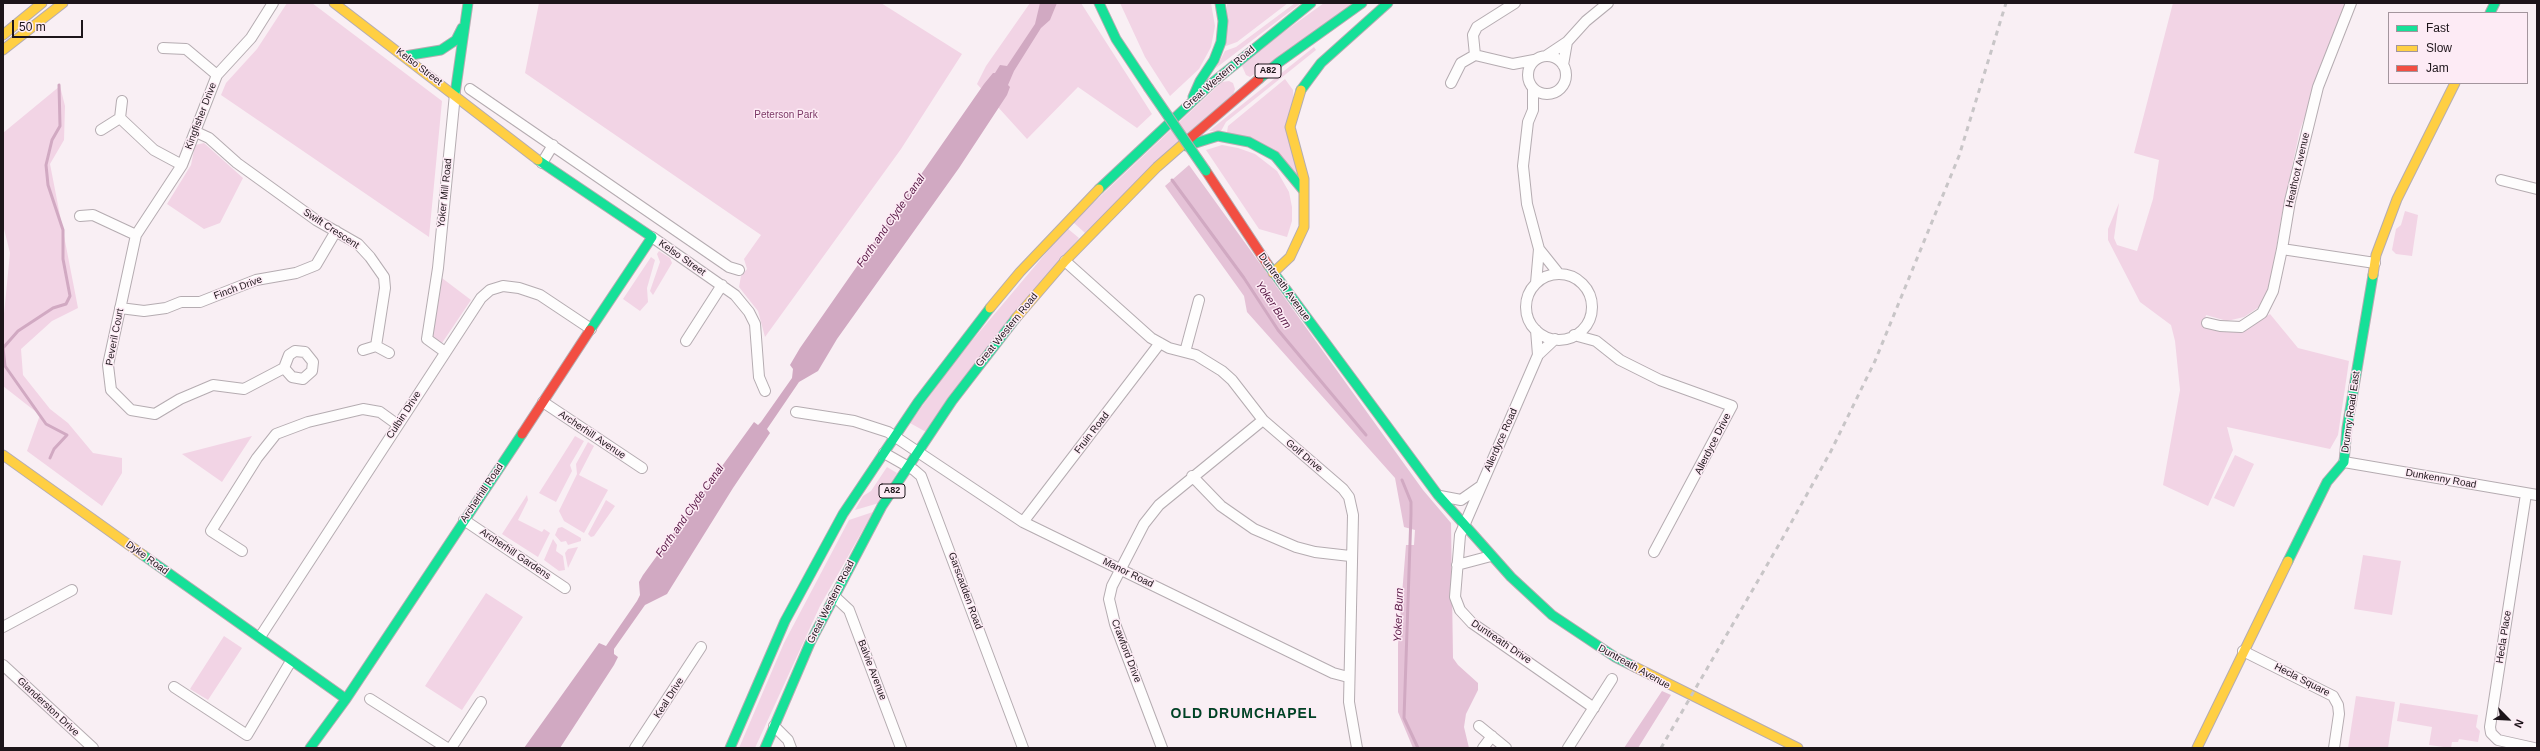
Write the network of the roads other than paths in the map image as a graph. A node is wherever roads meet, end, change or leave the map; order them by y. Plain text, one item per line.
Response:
1 (42, 3) edge
2 (63, 3) edge
3 (273, 3) edge
4 (334, 3) edge
5 (468, 3) edge
6 (1100, 3) edge
7 (1220, 3) edge
8 (1311, 3) edge
9 (1362, 3) edge
10 (1388, 3) edge
11 (1515, 3) edge
12 (1608, 3) edge
13 (2351, 3) edge
14 (2495, 3) edge
15 (2490, 12) edge
16 (464, 24) junction
17 (3, 35) edge
18 (1567, 42) junction
19 (163, 48) dead end
20 (3, 50) edge
21 (1474, 55) junction
22 (405, 56) junction
23 (1546, 56) junction
24 (1534, 60) junction
25 (1513, 64) junction
26 (1563, 65) junction
27 (217, 75) junction
28 (1528, 78) junction
29 (1451, 83) dead end
30 (2454, 84) edge
31 (1533, 88) junction
32 (470, 89) dead end
33 (455, 94) junction
34 (1548, 94) junction
35 (122, 101) dead end
36 (1191, 101) junction
37 (1533, 110) junction
38 (120, 118) junction
39 (101, 130) dead end
40 (196, 132) junction
41 (553, 145) junction
42 (1181, 146) junction
43 (542, 162) junction
44 (182, 165) junction
45 (2501, 180) dead end
46 (2537, 189) edge
47 (1303, 190) junction
48 (80, 216) dead end
49 (336, 231) junction
50 (136, 235) junction
51 (652, 237) junction
52 (1539, 249) junction
53 (2282, 249) junction
54 (1065, 261) junction
55 (2375, 263) junction
56 (739, 270) dead end
57 (1273, 273) junction
58 (1559, 274) junction
59 (1536, 283) junction
60 (722, 285) junction
61 (1199, 300) dead end
62 (120, 308) junction
63 (1590, 315) junction
64 (2207, 323) dead end
65 (591, 329) junction
66 (1536, 330) junction
67 (1574, 335) junction
68 (1555, 339) junction
69 (686, 341) dead end
70 (1596, 341) junction
71 (1160, 343) junction
72 (376, 346) junction
73 (362, 350) dead end
74 (445, 352) junction
75 (1185, 352) junction
76 (389, 353) dead end
77 (1538, 355) junction
78 (284, 368) dead end
79 (765, 391) dead end
80 (543, 402) junction
81 (796, 412) dead end
82 (1263, 420) junction
83 (398, 425) junction
84 (895, 437) junction
85 (884, 452) junction
86 (917, 452) junction
87 (3, 456) edge
88 (2344, 462) junction
89 (907, 467) junction
90 (642, 468) dead end
91 (1192, 476) junction
92 (1481, 486) junction
93 (2526, 494) junction
94 (1438, 495) junction
95 (2537, 495) edge
96 (464, 520) junction
97 (1023, 522) junction
98 (1464, 526) junction
99 (242, 551) dead end
100 (1654, 552) dead end
101 (1350, 556) junction
102 (1491, 556) junction
103 (1457, 564) junction
104 (1120, 568) junction
105 (565, 588) dead end
106 (72, 590) dead end
107 (834, 596) junction
108 (3, 627) edge
109 (260, 637) junction
110 (701, 647) dead end
111 (2243, 651) junction
112 (291, 661) junction
113 (3, 665) edge
114 (1348, 677) junction
115 (1612, 679) dead end
116 (174, 687) dead end
117 (346, 699) junction
118 (370, 699) dead end
119 (481, 702) dead end
120 (1594, 708) junction
121 (774, 726) junction
122 (1479, 726) dead end
123 (1492, 736) junction
124 (93, 748) edge
125 (310, 748) edge
126 (447, 748) edge
127 (451, 748) edge
128 (635, 748) edge
129 (730, 748) edge
130 (765, 748) edge
131 (791, 748) edge
132 (902, 748) edge
133 (1023, 748) edge
134 (1162, 748) edge
135 (1357, 748) edge
136 (1483, 748) edge
137 (1506, 748) edge
138 (1568, 748) edge
139 (1798, 748) edge
140 (2197, 748) edge
141 (2334, 748) edge
142 (2534, 748) edge

1 - 17 street
2 - 20 street
3 - 27 street, Kingfisher Drive
4 - 22 street, Kelso Street
5 - 16 street, Yoker Mill Road
6 - 57 street, Duntreath Avenue, bridge
7 - 36 street
8 - 36 street, Great Western Road / A82
9 - 42 street, Great Western Road / A82
10 - 47 street
11 - 21 street
12 - 18 street
13 - 53 street, Heathcot Avenue
14 - 15 street
16 - 22 street, Yoker Mill Road
16 - 33 street, Yoker Mill Road
18 - 23 street
18 - 26 street
19 - 27 street
21 - 25 street
21 - 29 street
22 - 33 street, Kelso Street
23 - 24 street
23 - 26 street
24 - 25 street
24 - 28 street
25 - 28 street
26 - 34 street
27 - 40 street, Kingfisher Drive
28 - 31 street, Allerdyce Road
30 - 55 street, Drumry Road East
31 - 34 street
31 - 37 street, Allerdyce Road
32 - 41 street, Kelso Street
33 - 43 street, Kelso Street
33 - 74 street, Yoker Mill Road
34 - 37 street
35 - 38 street
36 - 84 street, Great Western Road / A82
37 - 52 street, Allerdyce Road
38 - 39 street
38 - 44 street
40 - 44 street, Kingfisher Drive
40 - 49 street, Swift Crescent
41 - 43 street
41 - 56 street, Kelso Street
42 - 47 street
42 - 54 street, Great Western Road / A82
43 - 51 street, Kelso Street
44 - 50 street, Kingfisher Drive
45 - 46 street
47 - 57 street
48 - 50 street
49 - 62 street, Finch Drive
49 - 72 street, Swift Crescent
50 - 62 street, Peveril Court
51 - 60 street, Kelso Street
51 - 65 street, Archerhill Road
52 - 58 street, Allerdyce Road
52 - 59 street, Allerdyce Road
53 - 55 street
53 - 64 street, Heathcot Avenue
54 - 71 street, Golf Drive
54 - 86 street, Great Western Road / A82
55 - 88 street, Drumry Road East
57 - 94 street, Duntreath Avenue
58 - 59 street
58 - 63 street
59 - 66 street, Allerdyce Road
60 - 69 street
60 - 79 street, Kelso Street
61 - 75 street
62 - 78 street, Peveril Court
63 - 67 street
63 - 70 street
65 - 74 street, Culbin Drive
65 - 80 street, Archerhill Road
66 - 68 street
66 - 77 street, Allerdyce Road
67 - 68 street
67 - 70 street, Allerdyce Drive
68 - 77 street, Allerdyce Road
70 - 100 street, Allerdyce Drive
71 - 75 street, Golf Drive
71 - 97 street, Fruin Road
72 - 73 street
72 - 76 street
74 - 83 street, Culbin Drive
75 - 82 street, Golf Drive
77 - 92 street, Allerdyce Road
80 - 90 street, Archerhill Avenue
80 - 96 street, Archerhill Road
81 - 84 street, Manor Road
82 - 91 street, Crawford Drive
82 - 101 street, Golf Drive
83 - 99 street
83 - 109 street, Culbin Drive
84 - 85 street, Great Western Road / A82
84 - 86 street, Manor Road
85 - 89 street, Garscadden Road
85 - 129 street, Great Western Road / A82
86 - 89 street, Great Western Road / A82
86 - 97 street, Manor Road
87 - 109 street, Dyke Road
88 - 93 street, Dunkenny Road
88 - 111 street, Drumry Road East
89 - 107 street, Great Western Road / A82
89 - 133 street, Garscadden Road
91 - 101 street
91 - 104 street, Crawford Drive
92 - 94 street
92 - 98 street, Allerdyce Road
93 - 95 street, Dunkenny Road
93 - 142 street, Hecla Place
94 - 98 street, Duntreath Avenue
96 - 105 street, Archerhill Gardens
96 - 117 street, Archerhill Road
97 - 104 street, Manor Road
98 - 102 street, Duntreath Avenue
98 - 103 street, Duntreath Drive
101 - 114 street, Golf Drive
102 - 103 street
102 - 139 street, Duntreath Avenue
103 - 120 street, Duntreath Drive
104 - 114 street, Manor Road
104 - 134 street, Crawford Drive
106 - 108 street
107 - 121 street, Great Western Road / A82
107 - 132 street, Balvie Avenue
109 - 112 street, Dyke Road
110 - 128 street, Keal Drive
111 - 140 street, Drumry Road East
111 - 141 street, Hecla Square
112 - 116 street
112 - 117 street, Dyke Road
113 - 124 street, Glanderston Drive
114 - 135 street, Golf Drive
115 - 120 street
117 - 125 street, Archerhill Road
118 - 126 street
119 - 127 street
120 - 138 street
121 - 130 street, Great Western Road / A82
121 - 131 street
122 - 123 street
123 - 136 street
123 - 137 street

